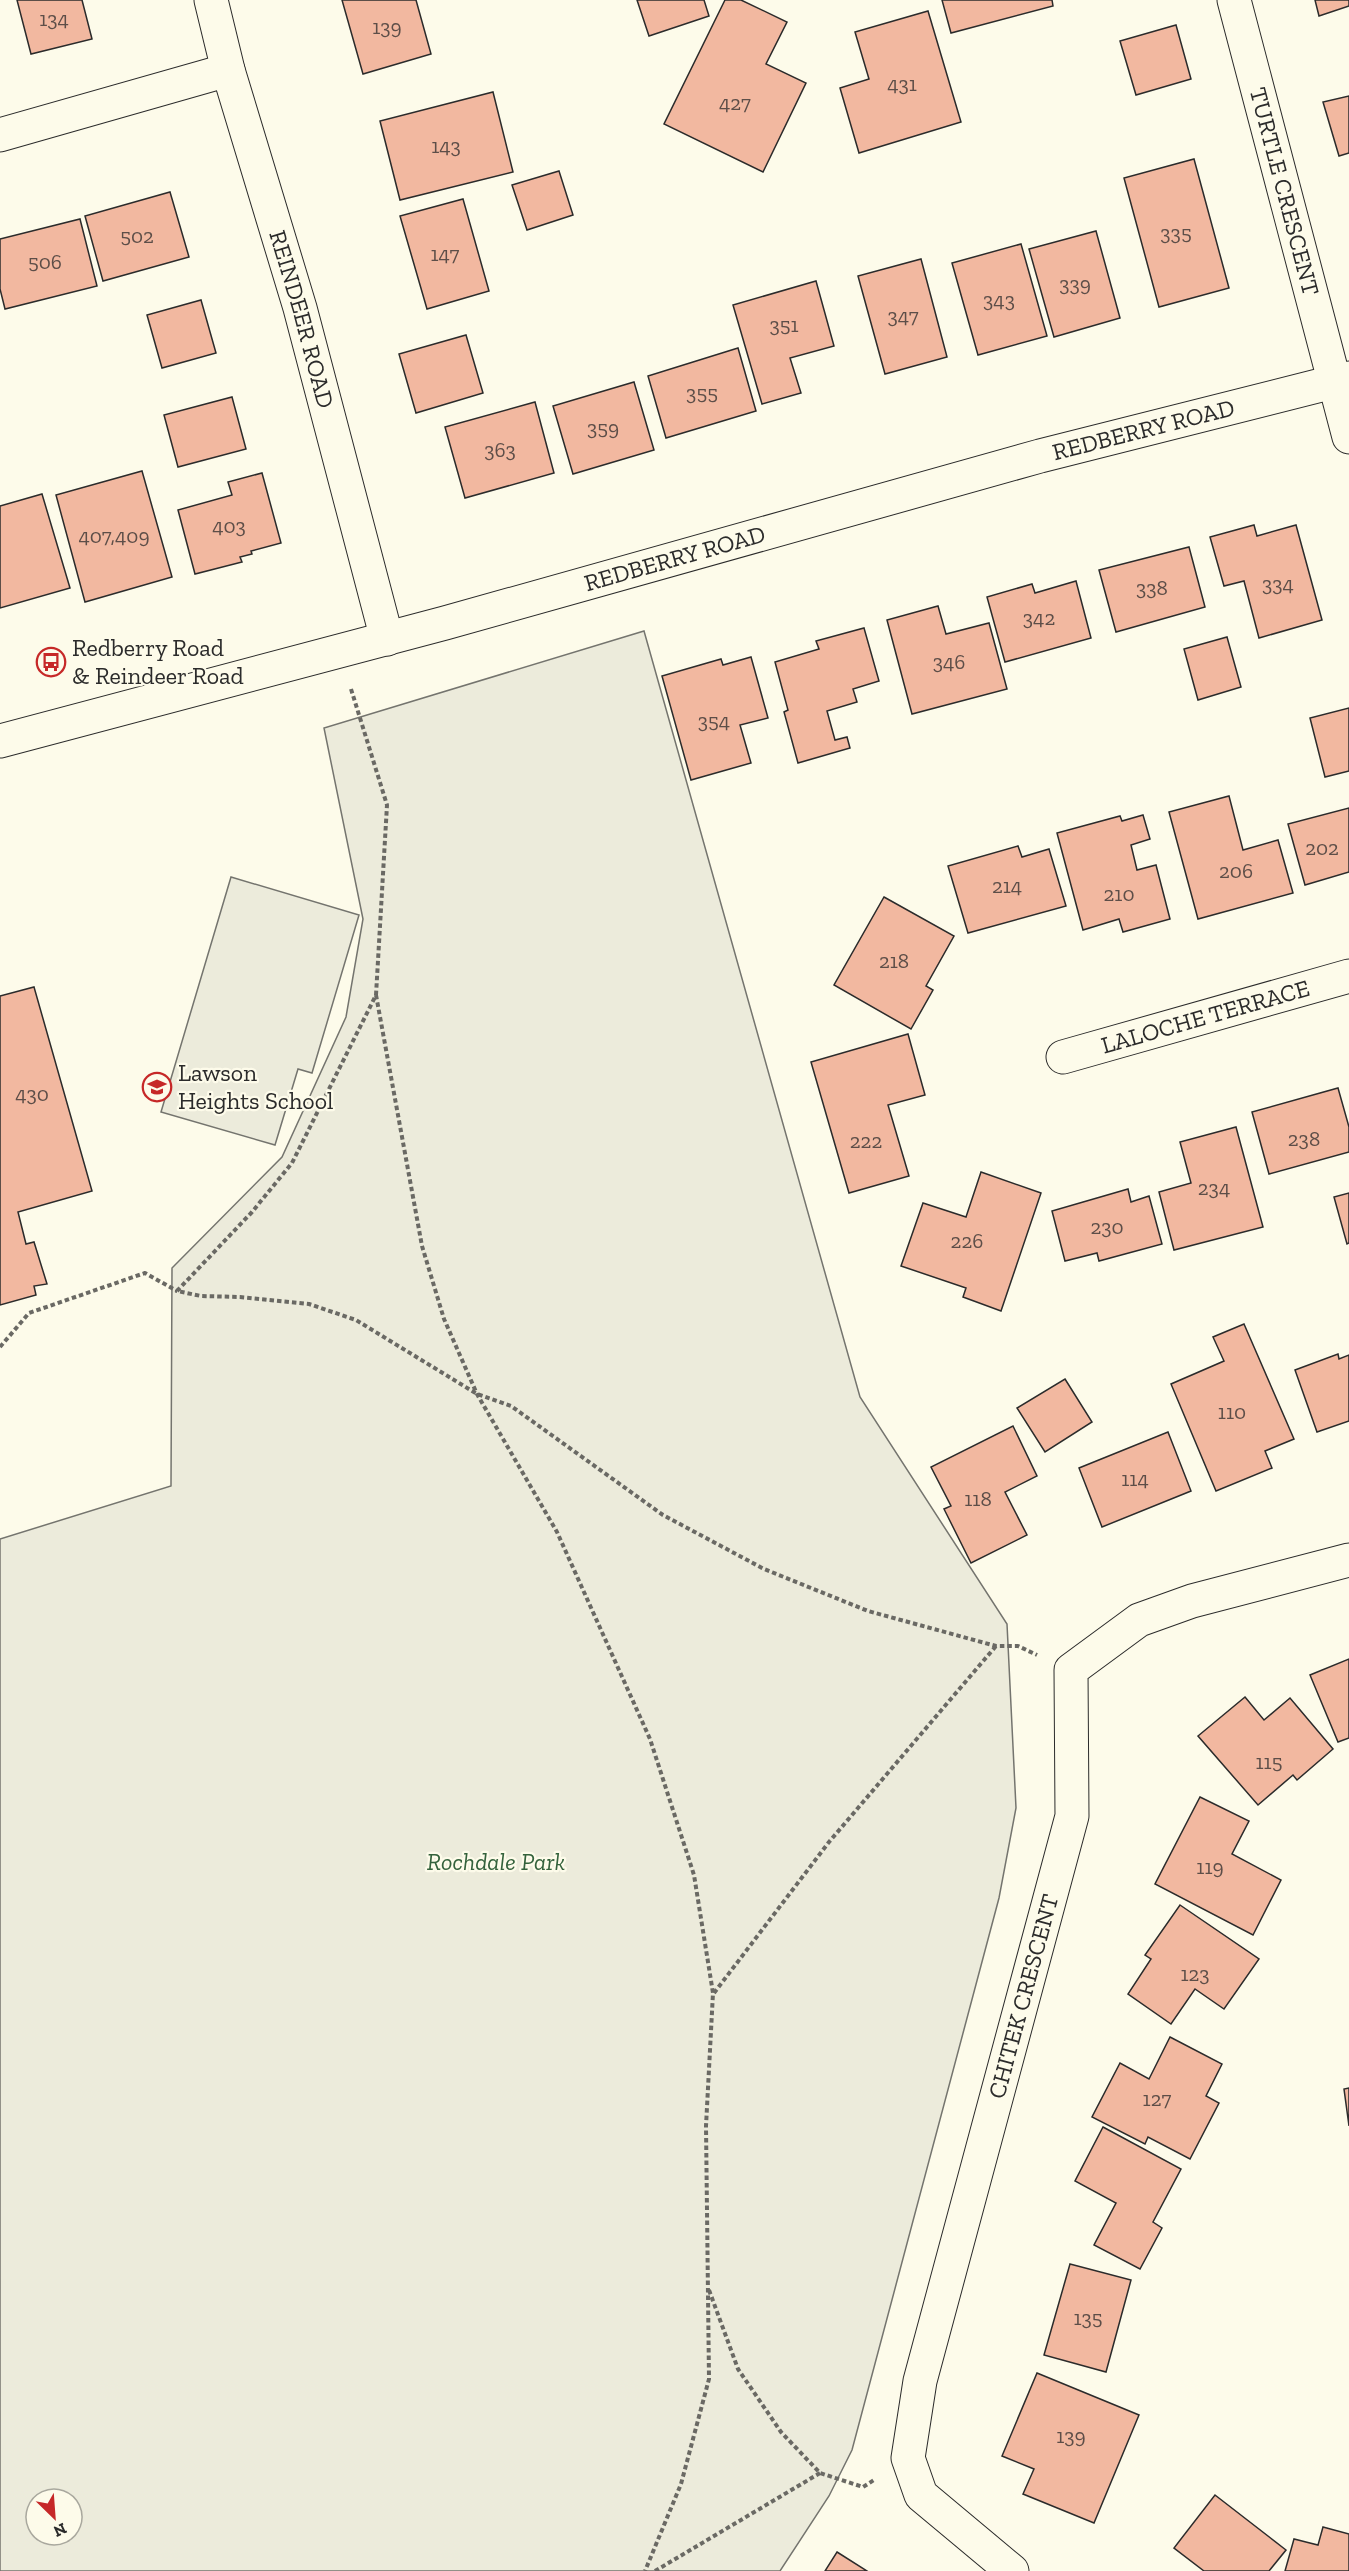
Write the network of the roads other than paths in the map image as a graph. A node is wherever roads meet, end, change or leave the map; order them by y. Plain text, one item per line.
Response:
1 (211, 0) edge
2 (1234, 0) edge
3 (228, 70) junction
4 (0, 135) edge
5 (1341, 380) edge
6 (1349, 437) edge
7 (387, 639) junction
8 (0, 741) edge
9 (1349, 976) edge
10 (1063, 1057) dead end
11 (1349, 1560) edge
12 (1012, 2571) edge

1 - 3 street, REINDEER ROAD
2 - 5 street, TURTLE CRESCENT
3 - 4 street
3 - 7 street, REINDEER ROAD
5 - 6 street, TURTLE CRESCENT
5 - 7 street, REDBERRY ROAD
7 - 8 street, REDBERRY ROAD
9 - 10 street, LALOCHE TERRACE
11 - 12 street, CHITEK CRESCENT

